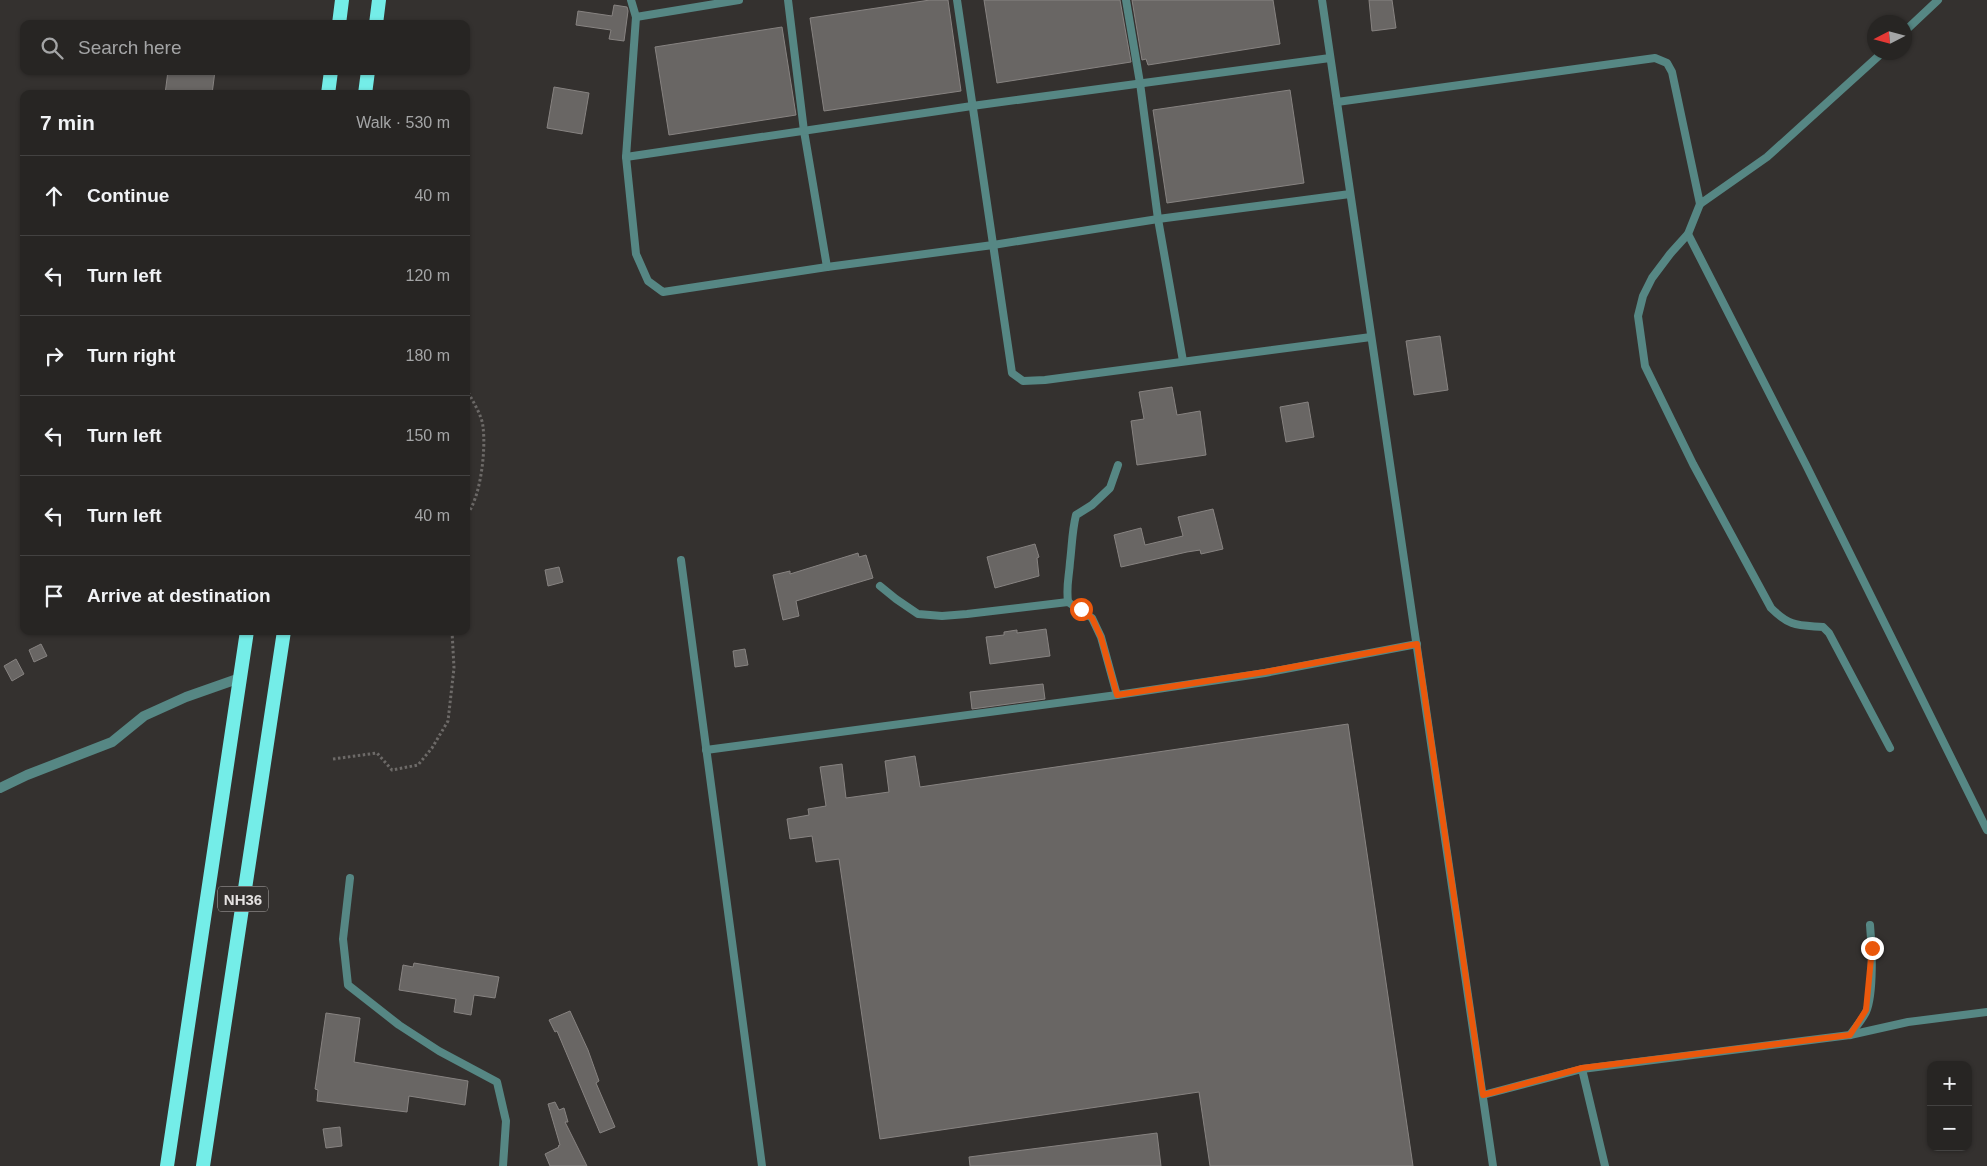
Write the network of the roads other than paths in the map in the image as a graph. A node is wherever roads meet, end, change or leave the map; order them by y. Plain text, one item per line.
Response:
1 (342, 0) edge
2 (379, 0) edge
3 (631, 0) edge
4 (738, 0) edge
5 (788, 0) edge
6 (956, 0) edge
7 (1126, 0) edge
8 (1322, 0) edge
9 (1938, 0) edge
10 (636, 17) junction
11 (339, 20) edge
12 (376, 20) edge
13 (1912, 24) edge
14 (1330, 58) junction
15 (1874, 60) edge
16 (330, 75) edge
17 (367, 75) edge
18 (1140, 84) junction
19 (329, 90) edge
20 (366, 90) edge
21 (1337, 102) junction
22 (972, 106) junction
23 (804, 131) junction
24 (626, 157) junction
25 (1350, 194) junction
26 (1700, 204) junction
27 (1158, 219) junction
28 (1688, 234) junction
29 (993, 245) junction
30 (827, 267) junction
31 (1372, 337) junction
32 (1183, 362) junction
33 (1118, 465) dead end
34 (681, 560) dead end
35 (880, 586) dead end
36 (1068, 602) junction
37 (246, 635) edge
38 (283, 635) edge
39 (1417, 644) junction
40 (240, 678) junction
41 (1117, 695) junction
42 (1890, 748) dead end
43 (706, 750) junction
44 (0, 788) edge
45 (1987, 830) edge
46 (350, 878) dead end
47 (1870, 925) dead end
48 (1987, 1012) edge
49 (1850, 1035) junction
50 (1582, 1068) junction
51 (1483, 1095) junction
52 (167, 1166) edge
53 (203, 1166) edge
54 (503, 1166) edge
55 (762, 1166) edge
56 (1493, 1166) edge
57 (1605, 1166) edge

1 - 11 highway
2 - 12 highway
3 - 10 lane
4 - 10 lane
5 - 23 lane
6 - 22 lane
7 - 18 lane
8 - 14 lane
9 - 13 lane
10 - 24 lane
14 - 18 lane
14 - 21 lane
15 - 26 lane
16 - 19 highway
17 - 20 highway
18 - 22 lane
18 - 27 lane
21 - 25 lane
21 - 26 lane
22 - 23 lane
22 - 29 lane
23 - 24 lane
23 - 30 lane
24 - 30 lane
25 - 27 lane
25 - 31 lane
26 - 28 lane
27 - 29 lane
27 - 32 lane
28 - 42 lane
28 - 45 lane
29 - 30 lane
29 - 32 lane
31 - 32 lane
31 - 39 lane
33 - 36 lane
34 - 43 lane
35 - 36 lane
36 - 41 lane
37 - 40 highway, NH36
38 - 53 highway, NH36
39 - 41 lane
39 - 51 lane
40 - 44 street
40 - 52 highway, NH36
41 - 43 lane
43 - 55 lane
46 - 54 lane
47 - 49 lane
48 - 49 lane
49 - 50 lane
50 - 51 lane
50 - 57 lane
51 - 56 lane

